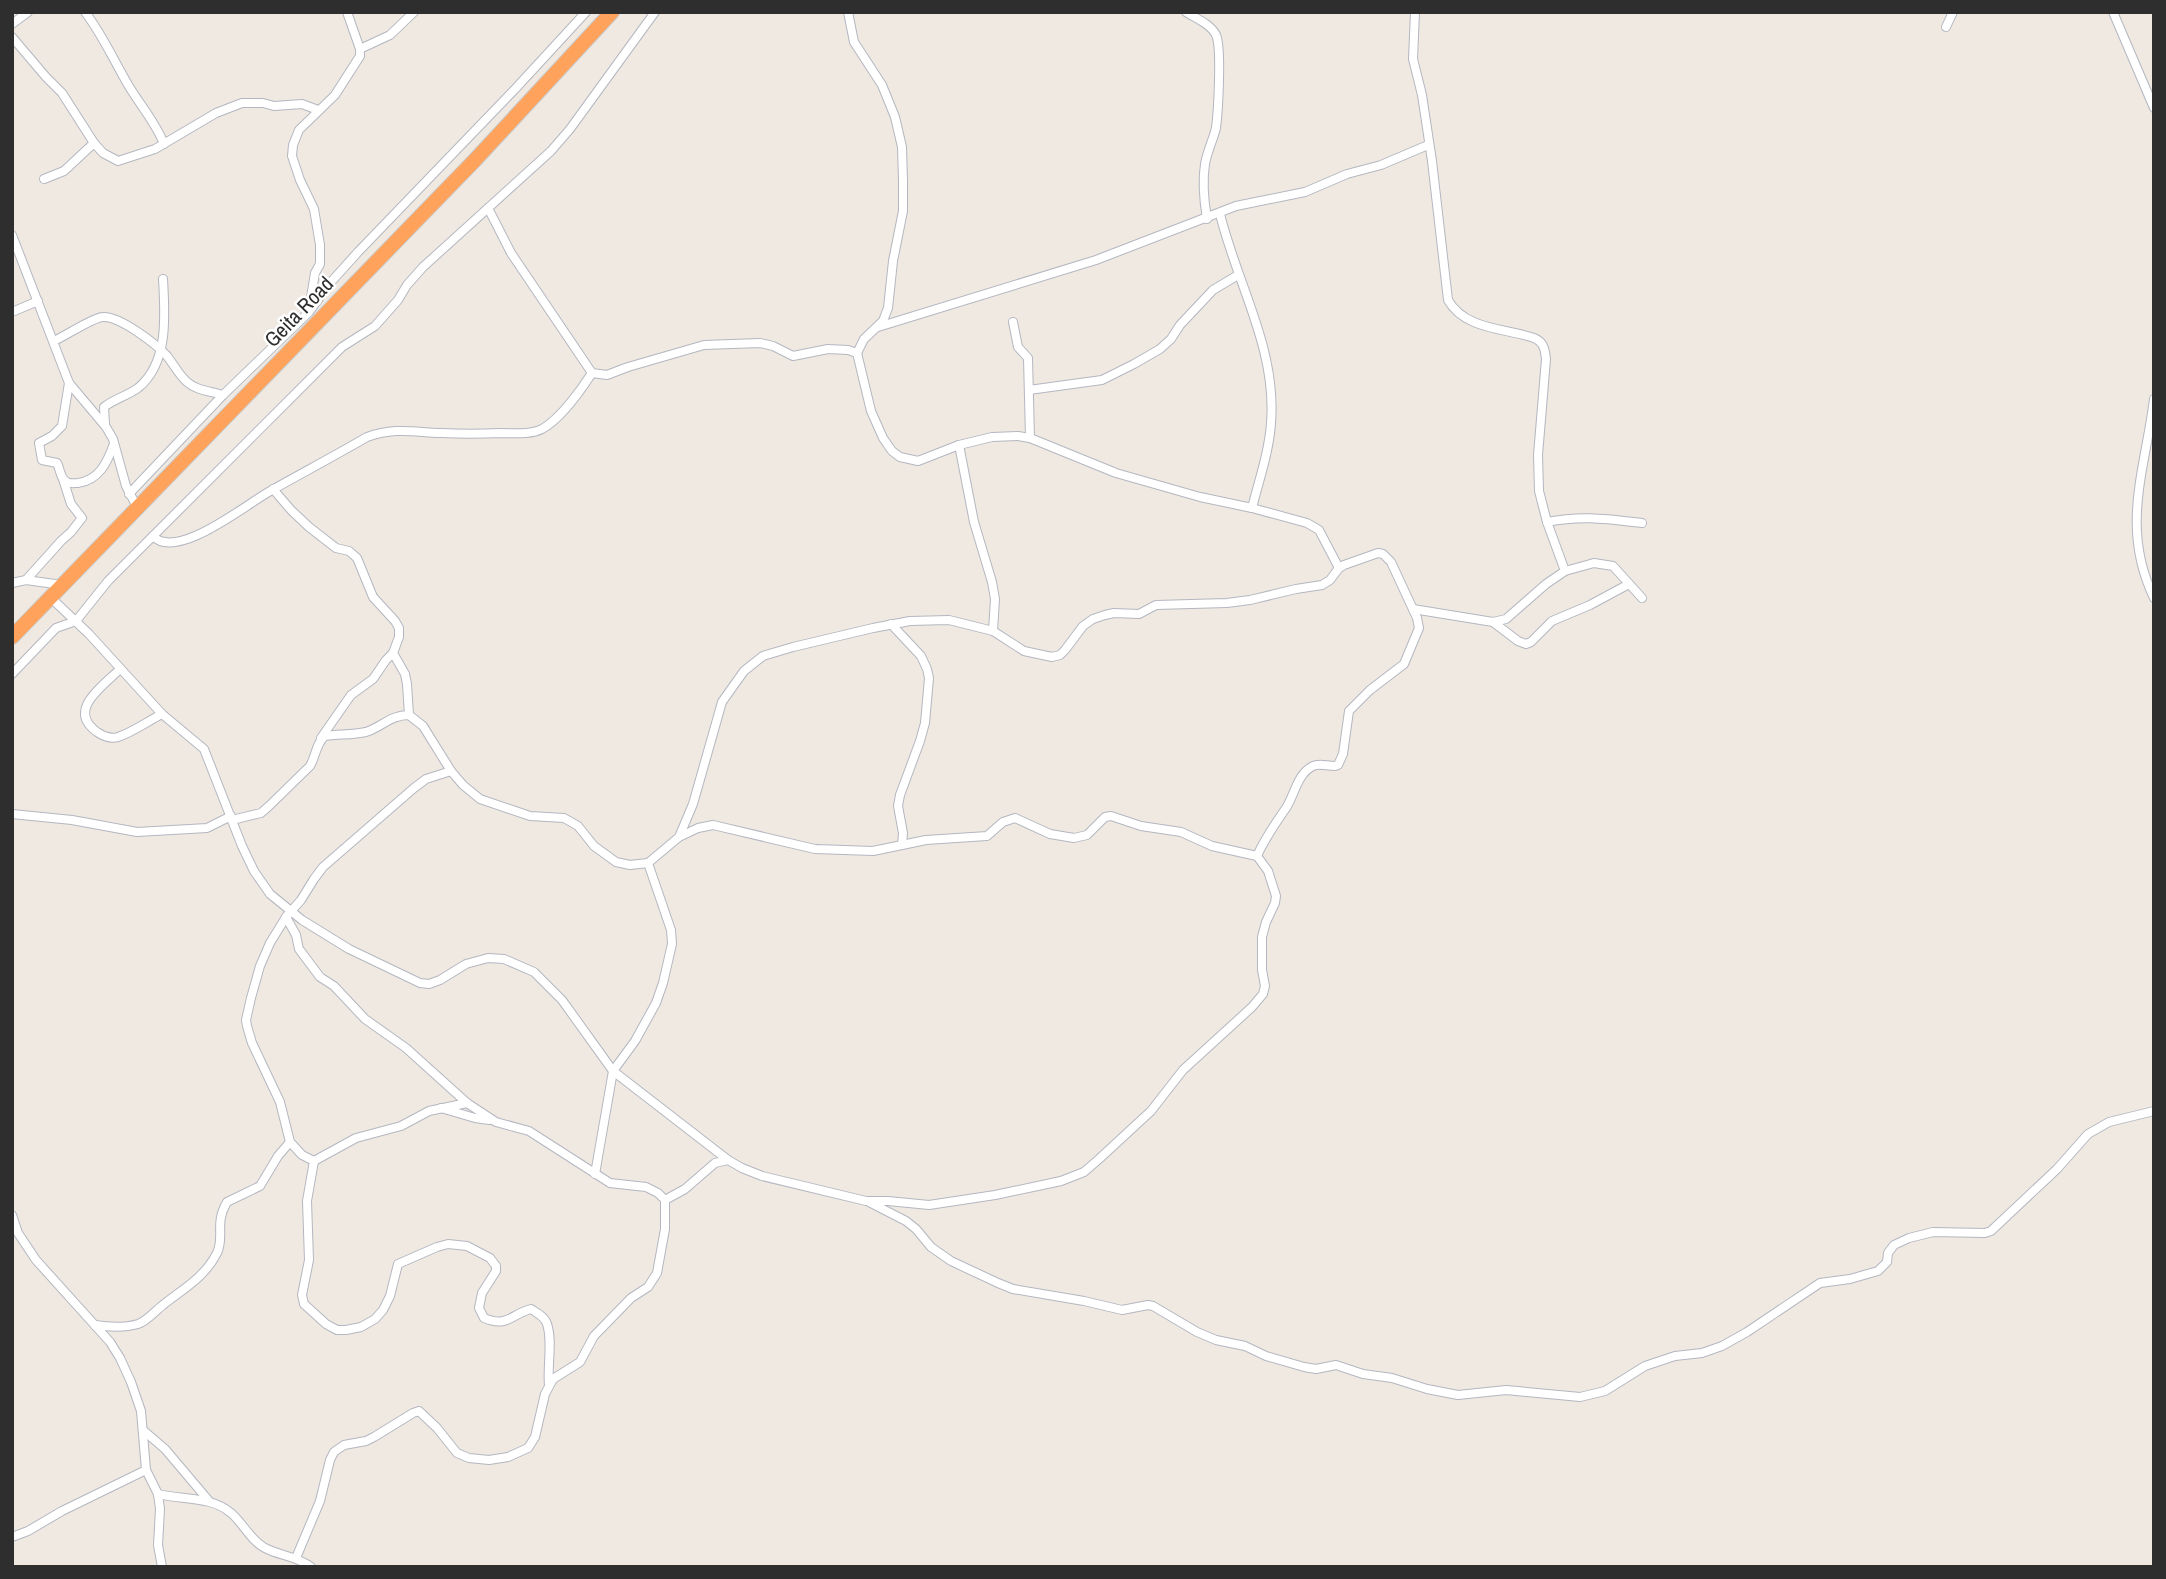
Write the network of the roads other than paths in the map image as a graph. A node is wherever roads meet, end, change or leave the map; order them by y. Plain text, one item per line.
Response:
1 (28, 12) edge
2 (85, 12) edge
3 (347, 12) edge
4 (414, 12) edge
5 (586, 12) edge
6 (612, 12) edge
7 (655, 12) edge
8 (848, 12) edge
9 (1186, 12) edge
10 (1415, 12) edge
11 (1953, 12) edge
12 (2113, 12) edge
13 (12, 24) edge
14 (1946, 27) dead end
15 (12, 37) edge
16 (360, 49) junction
17 (2154, 108) edge
18 (318, 110) junction
19 (94, 142) junction
20 (164, 144) junction
21 (1428, 145) junction
22 (44, 179) dead end
23 (488, 208) junction
24 (1220, 214) junction
25 (1208, 219) junction
26 (12, 235) edge
27 (1238, 275) junction
28 (163, 279) dead end
29 (38, 301) junction
30 (12, 312) edge
31 (309, 312) junction
32 (1013, 322) dead end
33 (878, 327) junction
34 (54, 341) junction
35 (160, 349) junction
36 (857, 353) junction
37 (592, 373) junction
38 (69, 383) junction
39 (1029, 390) junction
40 (223, 395) junction
41 (2154, 399) edge
42 (106, 427) junction
43 (1030, 438) junction
44 (114, 444) junction
45 (959, 445) junction
46 (63, 479) junction
47 (273, 489) junction
48 (129, 494) junction
49 (137, 507) junction
50 (1252, 508) junction
51 (1547, 522) junction
52 (1642, 523) dead end
53 (153, 536) junction
54 (1339, 568) junction
55 (1565, 571) junction
56 (26, 580) junction
57 (12, 583) edge
58 (1629, 584) junction
59 (62, 585) junction
60 (50, 597) junction
61 (1642, 597) dead end
62 (2154, 598) edge
63 (1413, 609) junction
64 (76, 621) junction
65 (1493, 622) junction
66 (891, 624) junction
67 (993, 631) junction
68 (12, 637) edge
69 (393, 653) junction
70 (120, 669) junction
71 (12, 674) edge
72 (162, 714) junction
73 (408, 715) junction
74 (321, 738) junction
75 (451, 771) junction
76 (12, 814) edge
77 (231, 818) junction
78 (679, 837) junction
79 (902, 845) junction
80 (1257, 856) junction
81 (648, 863) junction
82 (288, 914) junction
83 (612, 1071) junction
84 (467, 1103) junction
85 (441, 1108) junction
86 (2154, 1111) edge
87 (491, 1120) junction
88 (290, 1142) junction
89 (728, 1160) junction
90 (314, 1161) junction
91 (594, 1174) junction
92 (665, 1200) junction
93 (866, 1201) junction
94 (12, 1215) edge
95 (95, 1325) junction
96 (549, 1385) junction
97 (144, 1431) junction
98 (146, 1470) junction
99 (158, 1494) junction
100 (209, 1501) junction
101 (12, 1537) edge
102 (296, 1558) junction
103 (162, 1567) edge
104 (311, 1567) edge

1 - 13 street
2 - 20 street
3 - 16 street
4 - 16 street
5 - 31 street
6 - 49 highway, Geita Road
7 - 23 street
8 - 33 street
9 - 25 street
10 - 21 street
11 - 14 street
12 - 17 street
15 - 19 street
16 - 18 street
18 - 20 street
18 - 31 street
19 - 20 street
19 - 22 street
21 - 24 street
21 - 51 street
23 - 37 street
23 - 53 street
24 - 25 street
24 - 27 street
25 - 33 street
26 - 29 street
27 - 39 street
27 - 50 street
28 - 35 street
29 - 30 street
29 - 34 street
31 - 40 street
32 - 39 street
33 - 36 street
34 - 35 street
34 - 38 street
35 - 40 street
35 - 42 street
36 - 37 street
36 - 45 street
37 - 47 street
38 - 42 street
38 - 46 street
39 - 43 street
40 - 48 street
41 - 62 street
42 - 44 street
43 - 45 street
43 - 50 street
44 - 46 street
44 - 48 street
45 - 67 street
46 - 56 street
47 - 53 street
47 - 69 street
48 - 49 street
49 - 59 highway, Geita Road
50 - 54 street
51 - 52 street
51 - 55 street
53 - 64 street
54 - 63 street
54 - 67 street
55 - 58 street
55 - 65 street
56 - 57 street
56 - 59 street
58 - 61 street
58 - 65 street
59 - 60 highway, Geita Road
60 - 64 street
60 - 68 highway, Geita Road
63 - 65 street
63 - 80 street
64 - 70 street
64 - 71 street
66 - 67 street
66 - 78 street
66 - 79 street
69 - 73 street
69 - 74 street
70 - 72 street
70 - 72 street
72 - 77 street
73 - 74 street
73 - 75 street
74 - 77 street
75 - 81 street
75 - 82 street
76 - 77 street
77 - 82 street
78 - 79 street
78 - 81 street
79 - 80 street
80 - 93 street
81 - 83 street
82 - 83 street
82 - 84 street
82 - 88 street
83 - 89 street
83 - 91 street
84 - 85 street
84 - 87 street
85 - 87 street
85 - 90 street
86 - 93 street
87 - 91 street
88 - 90 street
88 - 95 street
89 - 92 street
89 - 93 street
90 - 96 street
91 - 92 street
92 - 96 street
94 - 95 street
95 - 97 street
96 - 102 street
97 - 98 street
97 - 100 street
98 - 99 street
98 - 101 street
99 - 100 street
99 - 103 street
100 - 102 street
102 - 104 street

